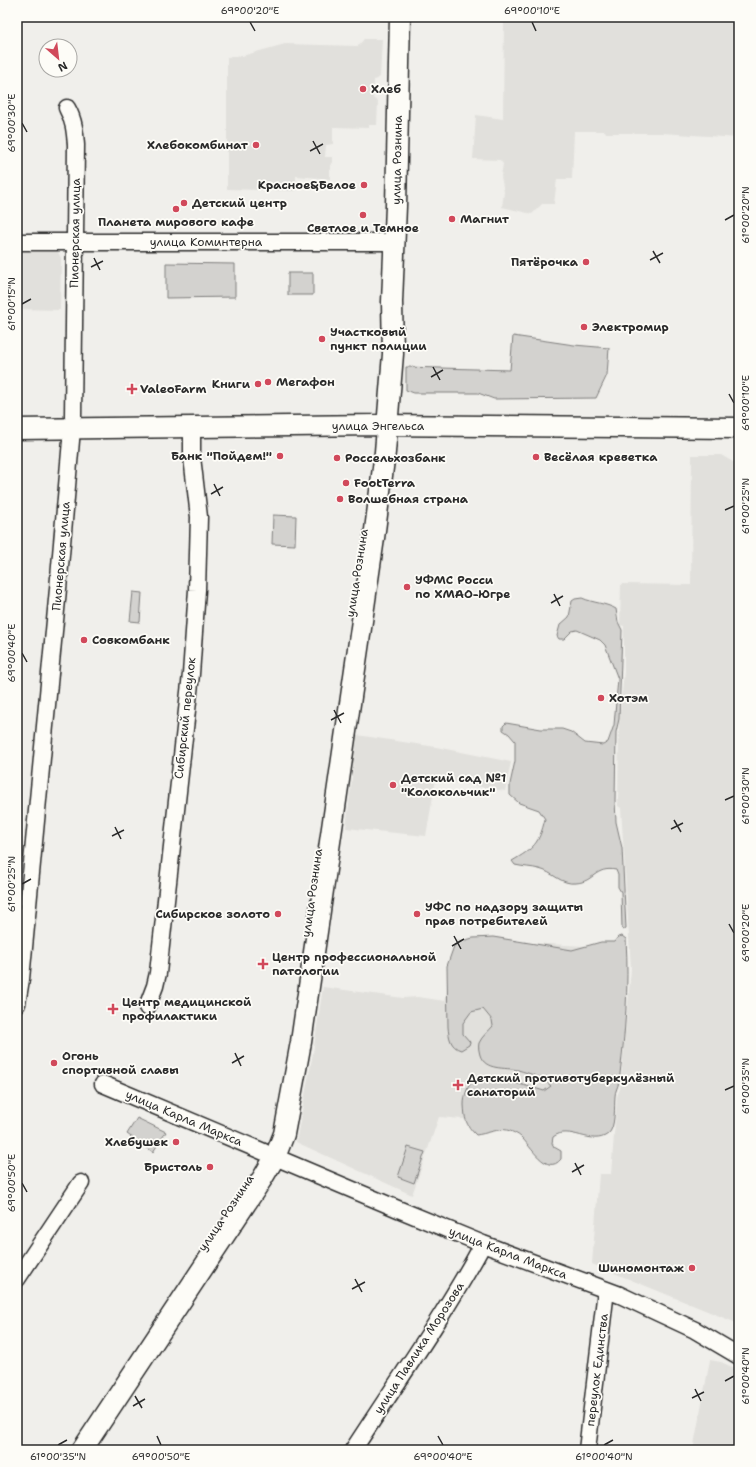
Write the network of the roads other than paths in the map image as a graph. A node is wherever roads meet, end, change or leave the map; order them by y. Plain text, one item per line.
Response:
1 (400, 17) edge
2 (67, 108) dead end
3 (17, 242) edge
4 (74, 242) junction
5 (395, 242) junction
6 (739, 415) edge
7 (17, 417) edge
8 (383, 419) junction
9 (72, 423) junction
10 (192, 428) junction
11 (739, 428) edge
12 (17, 429) edge
13 (17, 1004) edge
14 (146, 1007) dead end
15 (103, 1084) dead end
16 (269, 1155) junction
17 (81, 1183) dead end
18 (483, 1244) junction
19 (17, 1279) edge
20 (606, 1290) junction
21 (739, 1356) edge
22 (68, 1450) edge
23 (82, 1450) edge
24 (353, 1450) edge
25 (587, 1450) edge

1 - 5 main road, улица Рознина
2 - 4 street, Пионерская улица
3 - 4 street, улица Коминтерна
4 - 5 street, улица Коминтерна
4 - 9 street, Пионерская улица
5 - 8 main road, улица Рознина
6 - 8 main road, улица Энгельса
7 - 9 main road, улица Энгельса
8 - 9 main road, улица Энгельса
8 - 10 main road, улица Энгельса
8 - 11 main road, улица Энгельса
8 - 16 main road, улица Рознина
9 - 10 main road, улица Энгельса
9 - 12 main road, улица Энгельса
9 - 13 street, Пионерская улица
10 - 14 street, Сибирский переулок
15 - 16 street, улица Карла Маркса
16 - 18 street, улица Карла Маркса
16 - 22 main road, улица Рознина
16 - 23 main road, улица Рознина
17 - 19 street
18 - 20 street, улица Карла Маркса
18 - 24 street, улица Павлика Морозова
20 - 21 street, улица Карла Маркса
20 - 25 street, переулок Единства

